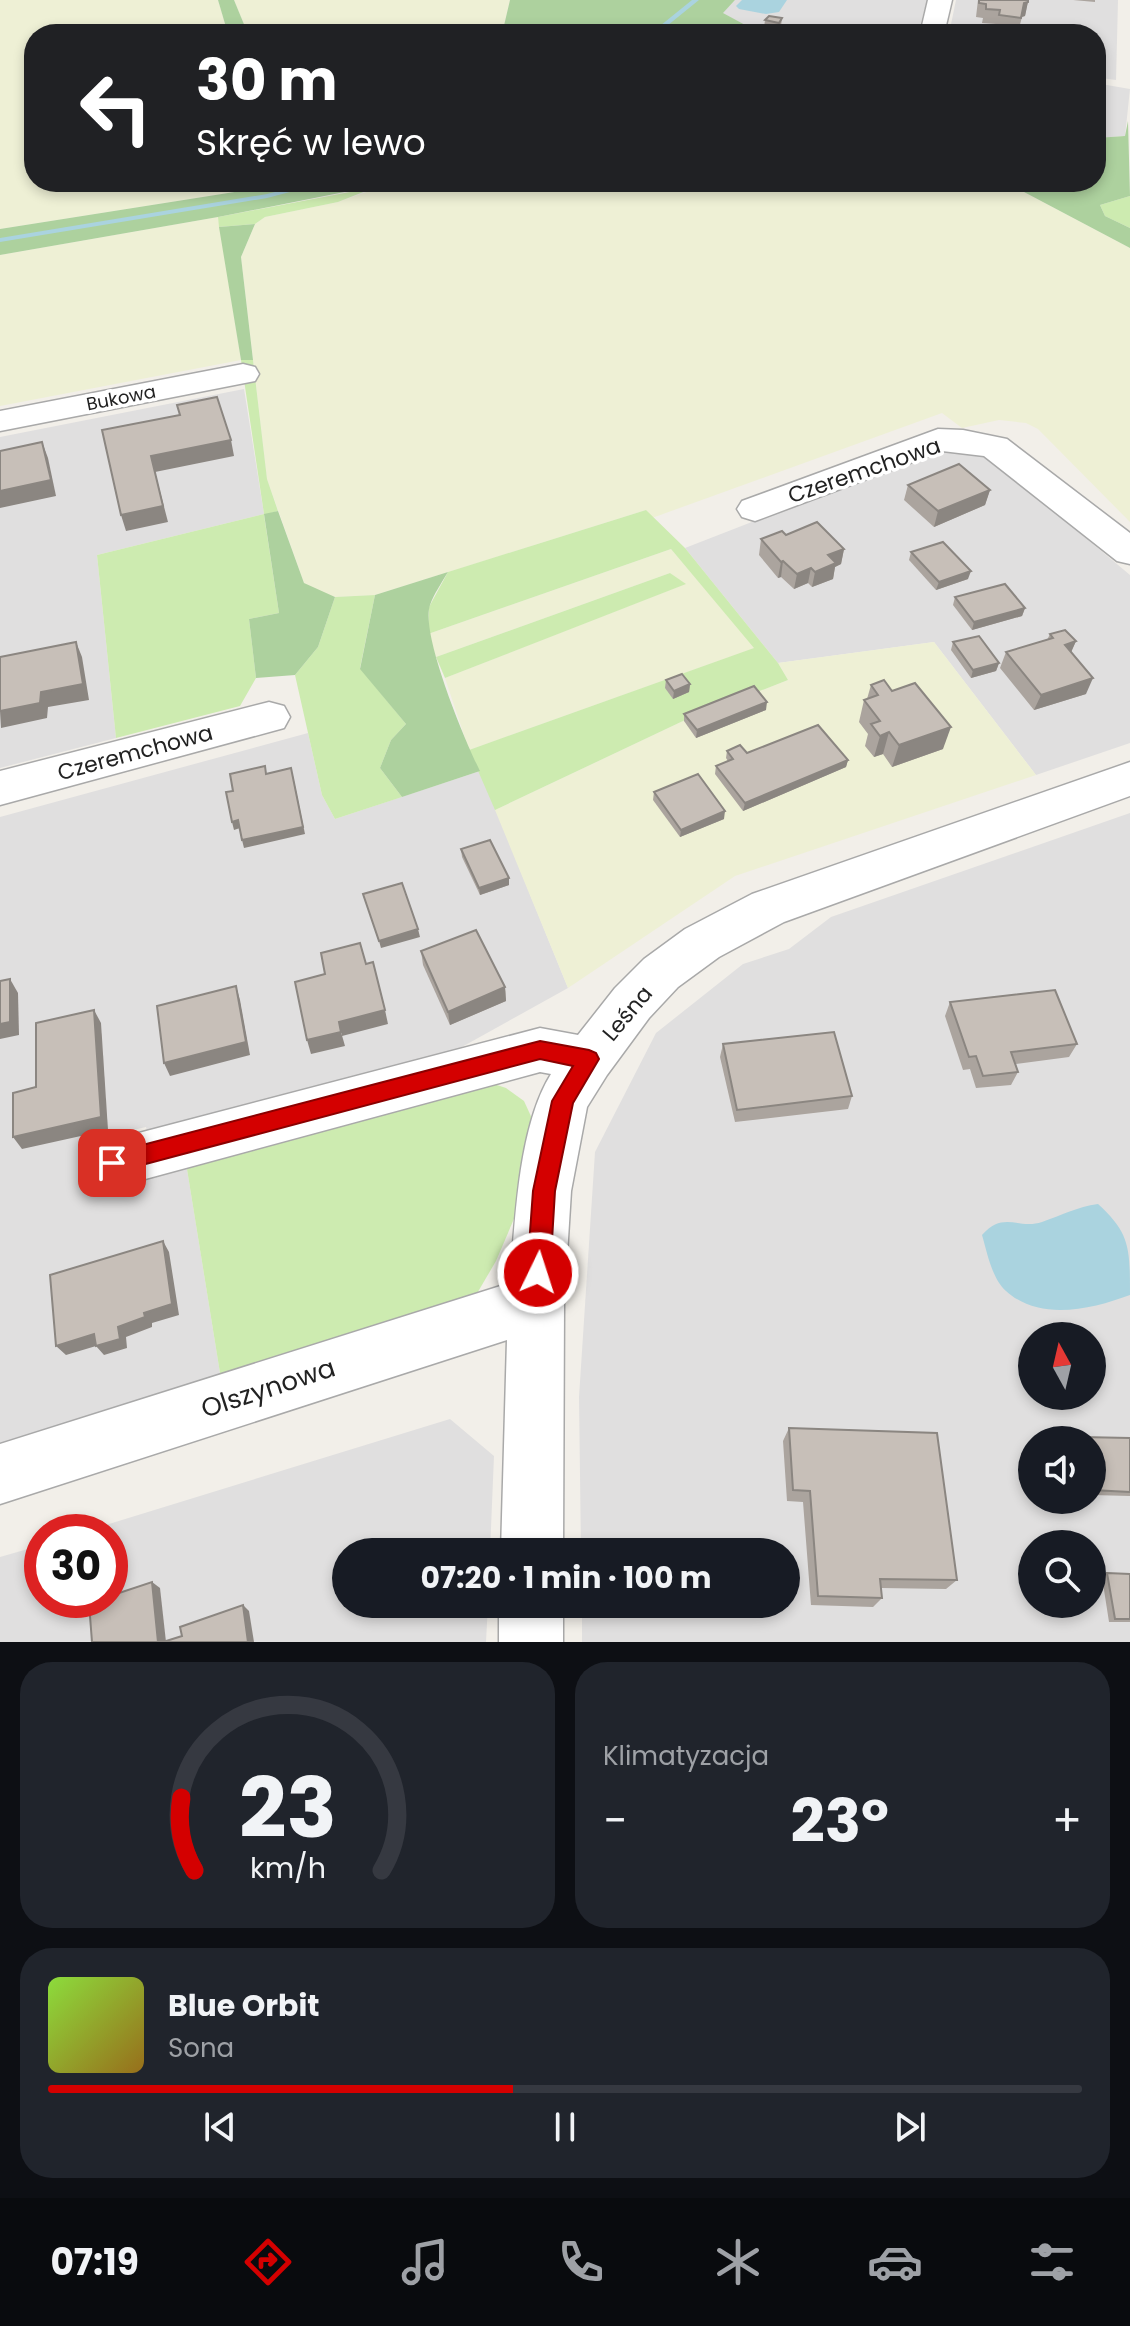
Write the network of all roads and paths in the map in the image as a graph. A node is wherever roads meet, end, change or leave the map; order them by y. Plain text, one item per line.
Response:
1 (940, 0) edge
2 (934, 24) edge
3 (243, 374) dead end
4 (0, 421) edge
5 (755, 509) dead end
6 (1130, 552) edge
7 (269, 717) dead end
8 (1130, 779) edge
9 (0, 788) edge
10 (589, 1059) junction
11 (112, 1163) dead end
12 (536, 1303) junction
13 (0, 1474) edge
14 (532, 1538) edge
15 (531, 1618) edge
16 (531, 1642) edge

1 - 2 street
3 - 4 street, Bukowa
5 - 6 street, Czeremchowa
7 - 9 street, Czeremchowa
8 - 10 street, Leśna
10 - 11 street
10 - 12 street, Leśna
12 - 13 street, Olszynowa
12 - 14 street, Leśna
15 - 16 street

